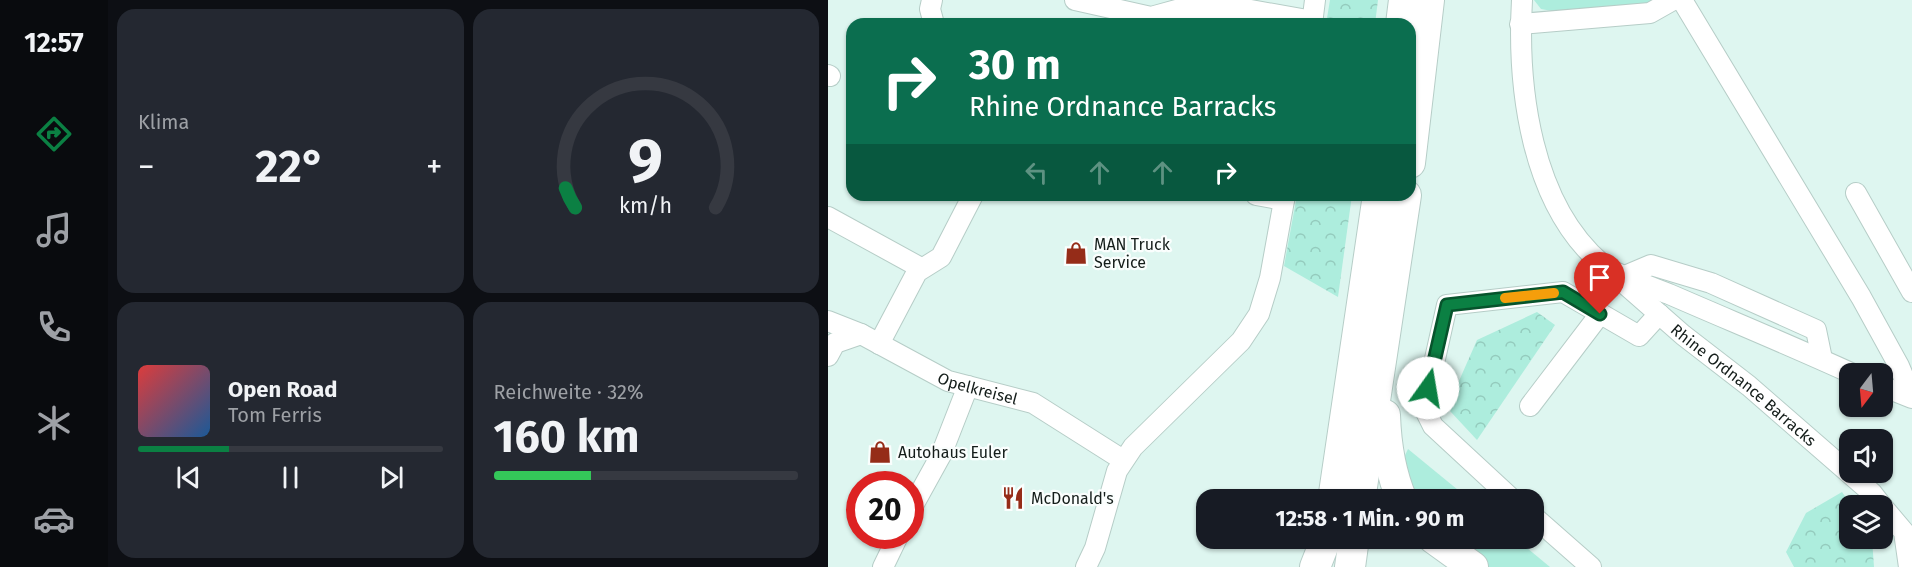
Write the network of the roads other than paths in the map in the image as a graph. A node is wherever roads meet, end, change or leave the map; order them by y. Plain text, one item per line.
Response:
1 (932, 0) edge
2 (1075, 0) edge
3 (1315, 0) edge
4 (1430, 0) edge
5 (1522, 0) edge
6 (1673, 0) edge
7 (1682, 0) edge
8 (1217, 16) edge
9 (932, 18) edge
10 (1288, 18) edge
11 (1313, 18) edge
12 (1521, 24) junction
13 (1416, 114) edge
14 (1856, 193) dead end
15 (970, 201) edge
16 (1283, 201) edge
17 (1377, 201) edge
18 (1405, 201) edge
19 (828, 217) edge
20 (1604, 267) junction
21 (921, 268) junction
22 (1625, 276) junction
23 (1912, 292) edge
24 (1600, 314) junction
25 (1659, 314) junction
26 (828, 321) edge
27 (861, 334) junction
28 (1385, 336) junction
29 (879, 344) junction
30 (828, 356) edge
31 (1822, 359) junction
32 (1839, 367) edge
33 (968, 386) junction
34 (1893, 390) edge
35 (1912, 398) edge
36 (1530, 406) dead end
37 (1123, 460) junction
38 (924, 486) edge
39 (1335, 489) edge
40 (1362, 489) edge
41 (1398, 489) edge
42 (1502, 489) edge
43 (1874, 495) edge
44 (1893, 519) edge
45 (1544, 526) edge
46 (892, 549) edge
47 (1322, 549) edge
48 (1325, 549) edge
49 (1352, 549) edge
50 (1448, 549) edge
51 (1095, 557) edge
52 (883, 567) edge
53 (1086, 567) edge
54 (1315, 567) edge
55 (1322, 567) edge
56 (1350, 567) edge
57 (1473, 567) edge
58 (1591, 567) edge
59 (1909, 567) edge

1 - 9 street
2 - 8 street
3 - 11 street
4 - 13 highway
5 - 12 street, Rhine Ordnance Barracks
6 - 12 street
7 - 35 street
8 - 10 street
12 - 20 street, Rhine Ordnance Barracks
14 - 23 street
15 - 21 street
16 - 37 street
17 - 39 highway
18 - 28 highway
19 - 21 street
20 - 22 street, Rhine Ordnance Barracks
20 - 25 street, Rhine Ordnance Barracks
21 - 29 street
22 - 31 street, Rhine Ordnance Barracks
22 - 31 street
24 - 25 street, Rhine Ordnance Barracks
24 - 36 street
24 - 42 street, Rhine Ordnance Barracks
25 - 43 street, Rhine Ordnance Barracks
26 - 27 street, Opelkreisel
27 - 29 street, Opelkreisel
27 - 30 street
28 - 40 highway
28 - 41 highway
29 - 33 street, Opelkreisel
31 - 32 street, Rhine Ordnance Barracks
33 - 37 street, Opelkreisel
33 - 38 street
34 - 35 street
37 - 51 street
44 - 59 street, Rhine Ordnance Barracks
45 - 58 street
46 - 52 street
47 - 54 highway
48 - 55 highway
49 - 56 highway
50 - 57 highway
51 - 53 street

